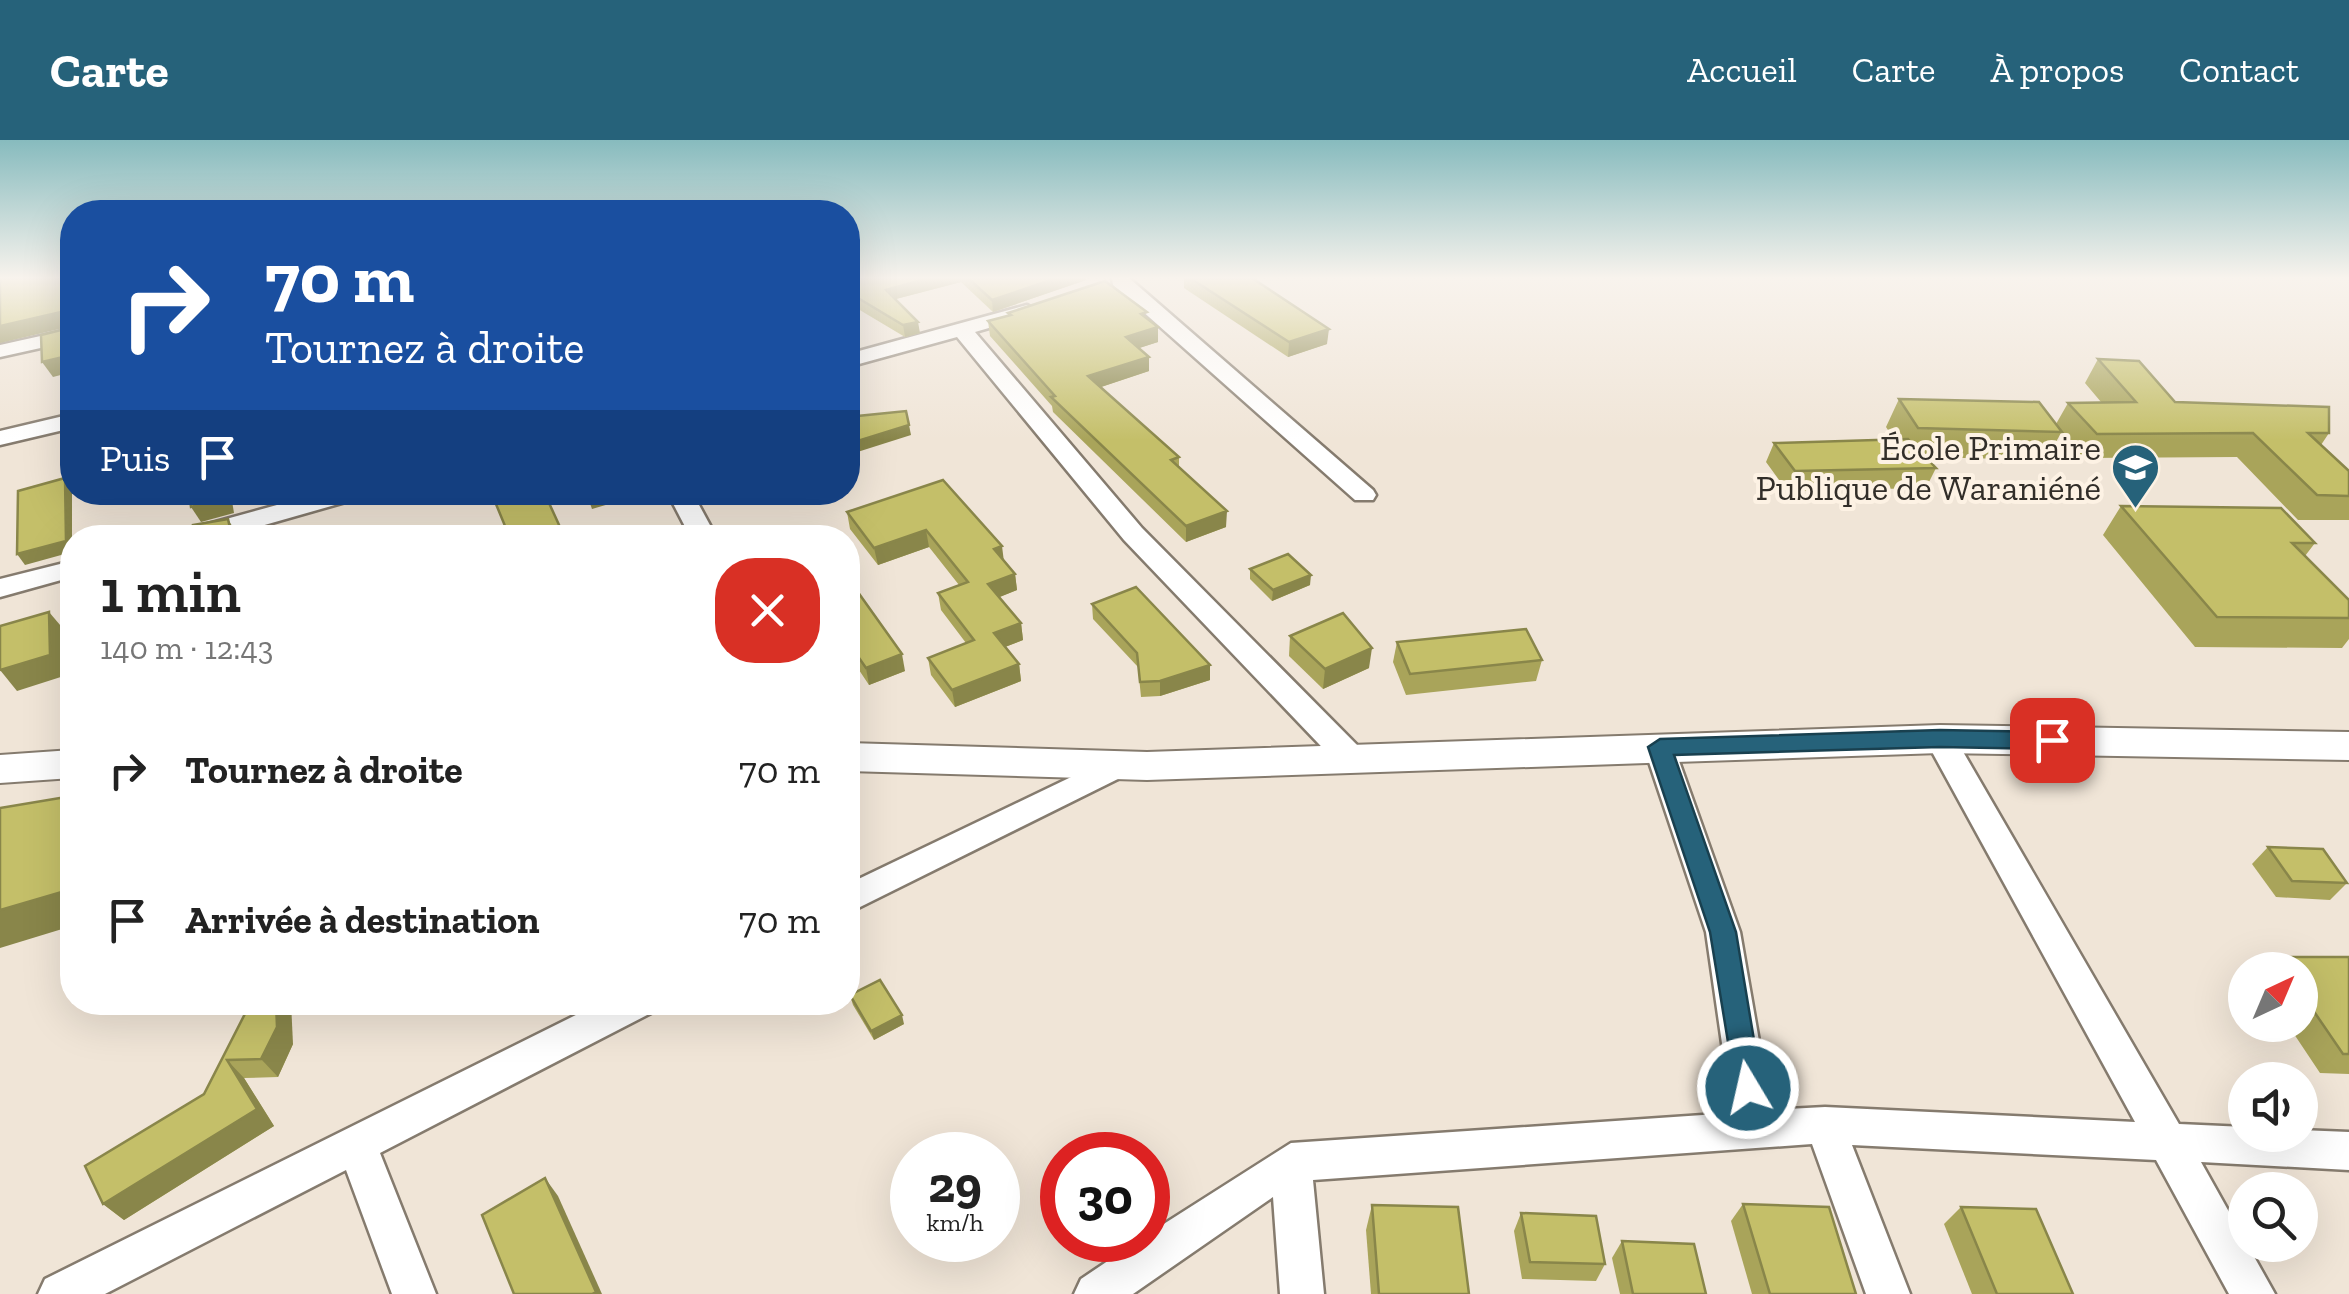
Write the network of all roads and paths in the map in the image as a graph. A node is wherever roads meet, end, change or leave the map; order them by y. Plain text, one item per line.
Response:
1 (964, 332) joint
2 (1174, 332) edge
3 (60, 338) edge
4 (0, 351) edge
5 (860, 359) edge
6 (60, 424) edge
7 (0, 438) edge
8 (1364, 494) dead end
9 (278, 505) edge
10 (223, 525) edge
11 (60, 571) edge
12 (0, 588) edge
13 (1940, 738) junction
14 (2349, 746) edge
15 (1660, 747) junction
16 (860, 756) edge
17 (1348, 756) junction
18 (60, 765) edge
19 (1117, 766) junction
20 (0, 768) edge
21 (860, 893) edge
22 (612, 1015) edge
23 (1825, 1125) junction
24 (1754, 1127) junction
25 (356, 1142) junction
26 (2174, 1146) junction
27 (2349, 1151) edge
28 (1291, 1162) junction
29 (60, 1294) edge
30 (414, 1294) edge
31 (1096, 1294) edge
32 (1302, 1294) edge
33 (1888, 1294) edge
34 (2253, 1294) edge

1 - 5 street
1 - 17 street
2 - 8 street
3 - 4 street
6 - 7 street
9 - 10 street
11 - 12 street
13 - 14 street
13 - 15 street
13 - 26 street
15 - 17 street
15 - 24 street
16 - 19 street
17 - 19 street
18 - 20 street
19 - 21 street
22 - 25 street
23 - 24 street
23 - 26 street
23 - 33 street
24 - 28 street
25 - 29 street
25 - 30 street
26 - 27 street
26 - 34 street
28 - 31 street
28 - 32 street

